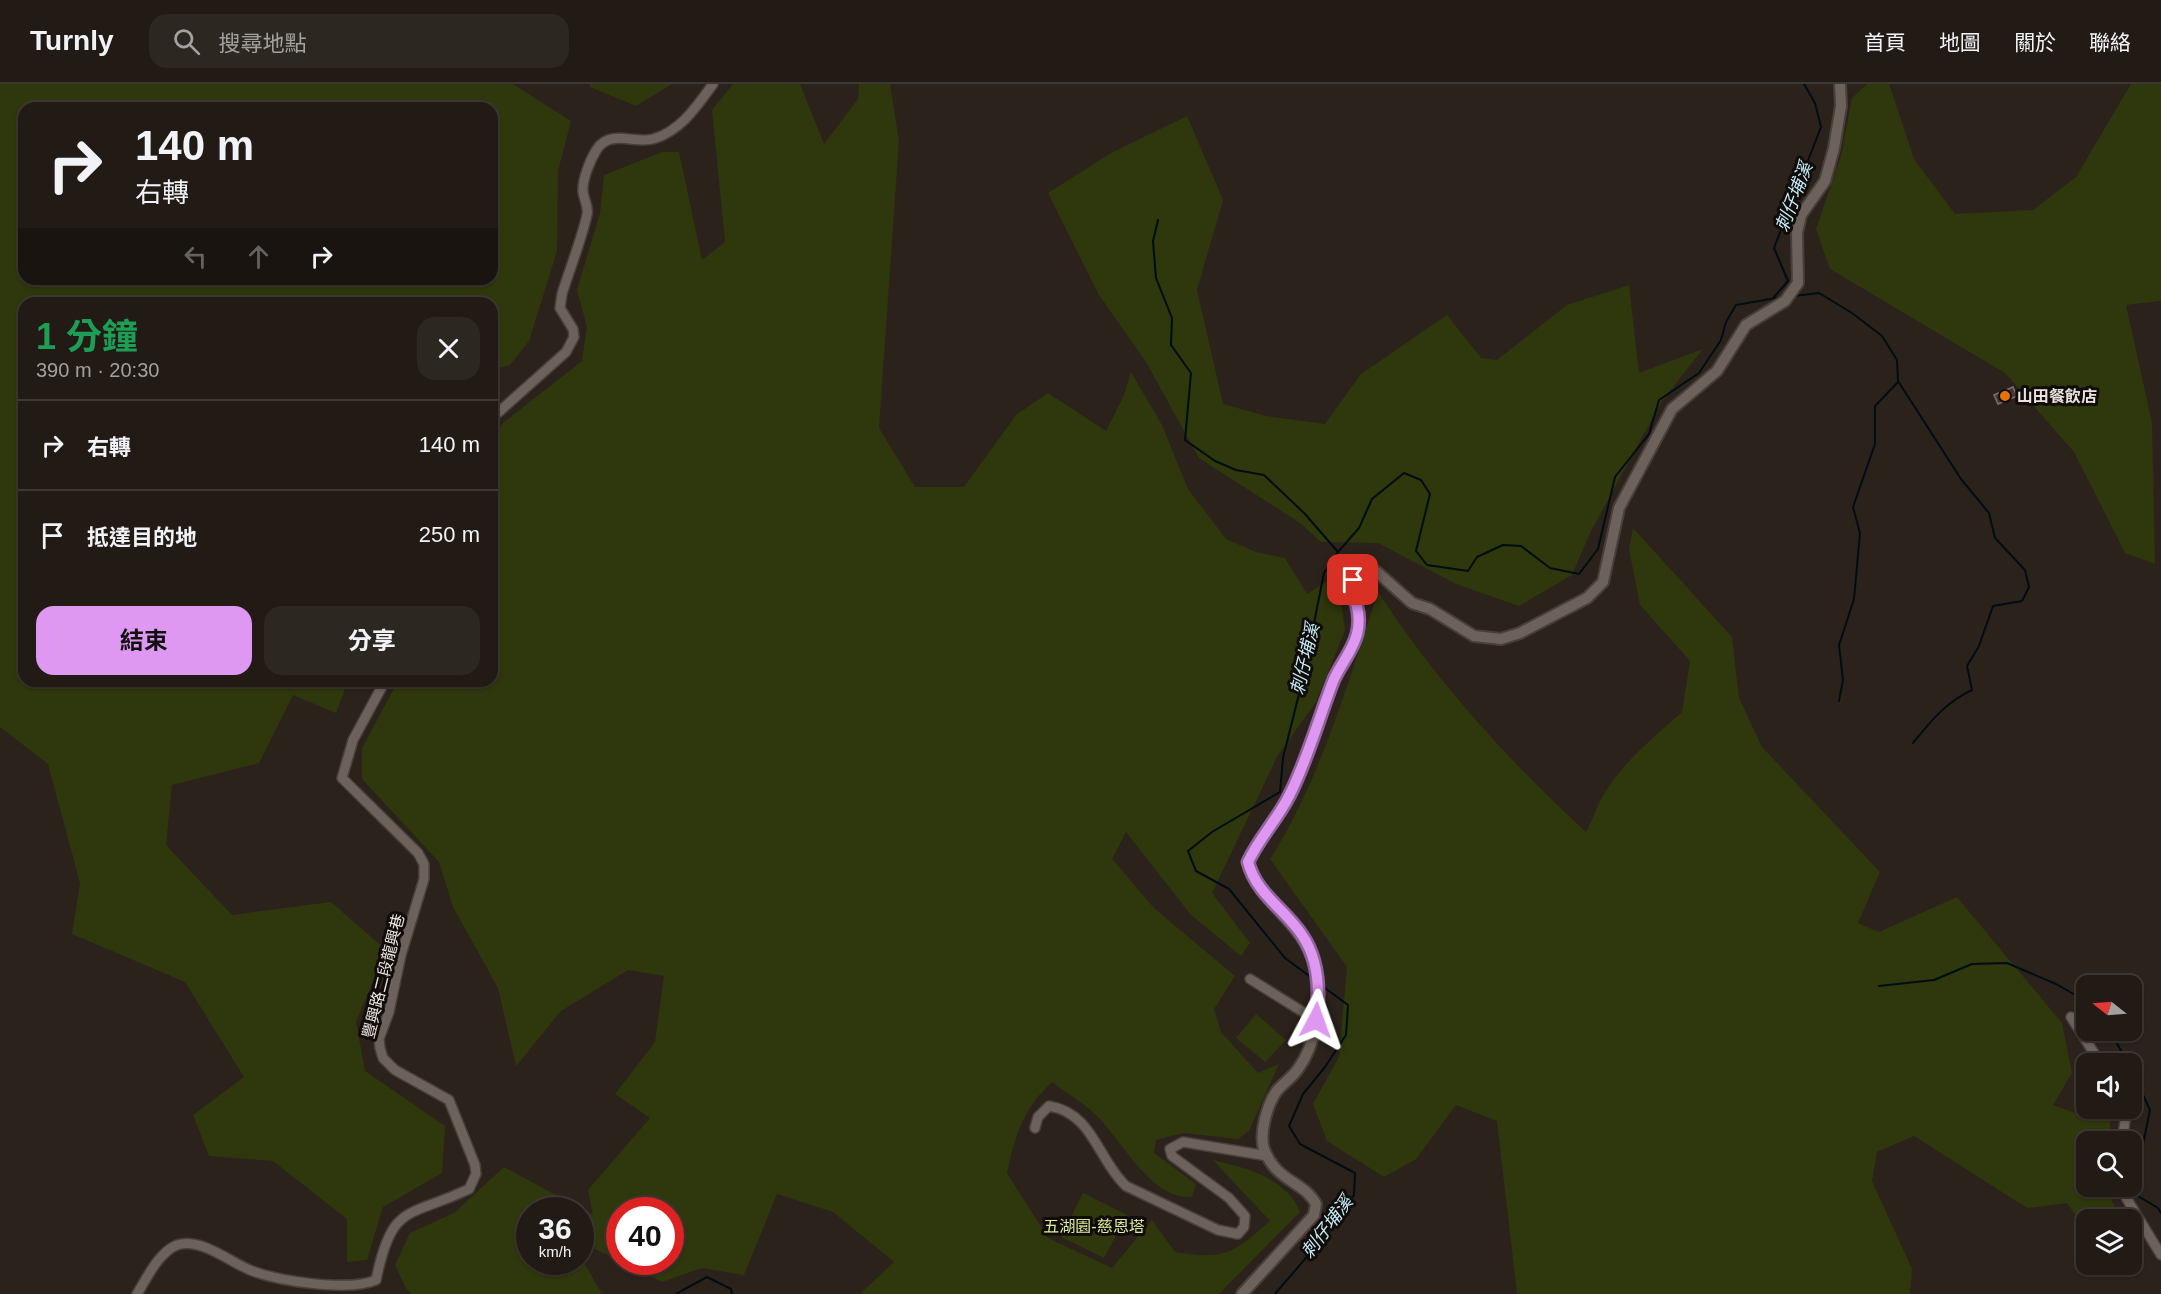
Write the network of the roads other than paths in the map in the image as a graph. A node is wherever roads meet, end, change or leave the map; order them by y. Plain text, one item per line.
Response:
1 (713, 84) edge
2 (1840, 84) edge
3 (498, 412) edge
4 (382, 687) edge
5 (1250, 979) dead end
6 (2071, 1017) dead end
7 (1316, 1020) junction
8 (2094, 1053) edge
9 (1035, 1128) dead end
10 (1268, 1156) junction
11 (2126, 1197) edge
12 (2161, 1255) edge
13 (137, 1294) edge
14 (1242, 1294) edge

1 - 3 street
2 - 7 street
4 - 13 street, 豐興路二段龍興巷
5 - 7 street
6 - 8 street
7 - 10 street
9 - 10 street
10 - 14 street
11 - 12 street

